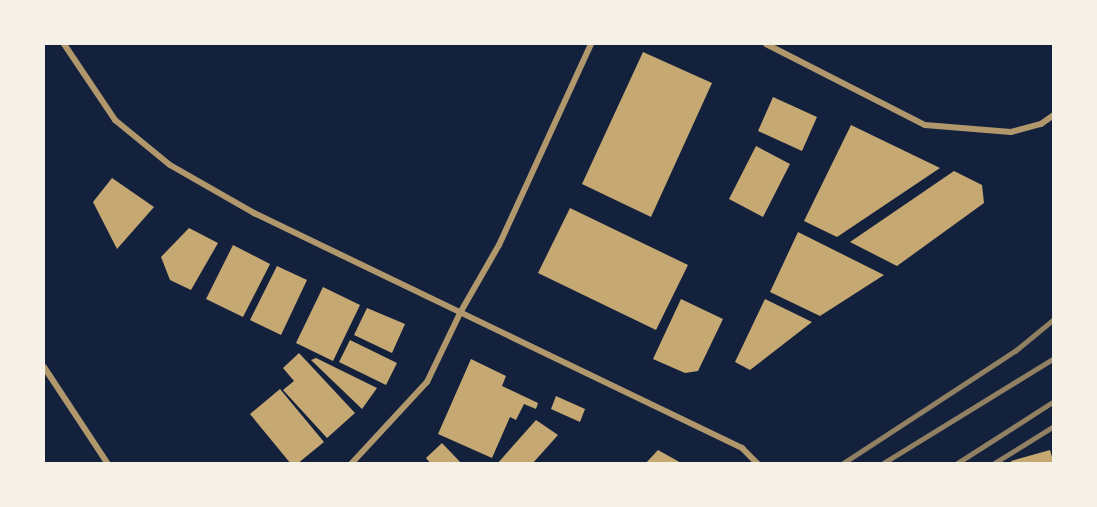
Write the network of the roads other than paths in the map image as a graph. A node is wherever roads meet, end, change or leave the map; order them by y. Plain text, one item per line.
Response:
1 (64, 44) edge
2 (591, 44) edge
3 (766, 44) edge
4 (1053, 115) edge
5 (460, 313) junction
6 (44, 367) edge
7 (108, 464) edge
8 (351, 464) edge
9 (758, 464) edge

1 - 5 street
2 - 5 street
3 - 4 street
5 - 8 street
5 - 9 street
6 - 7 street

